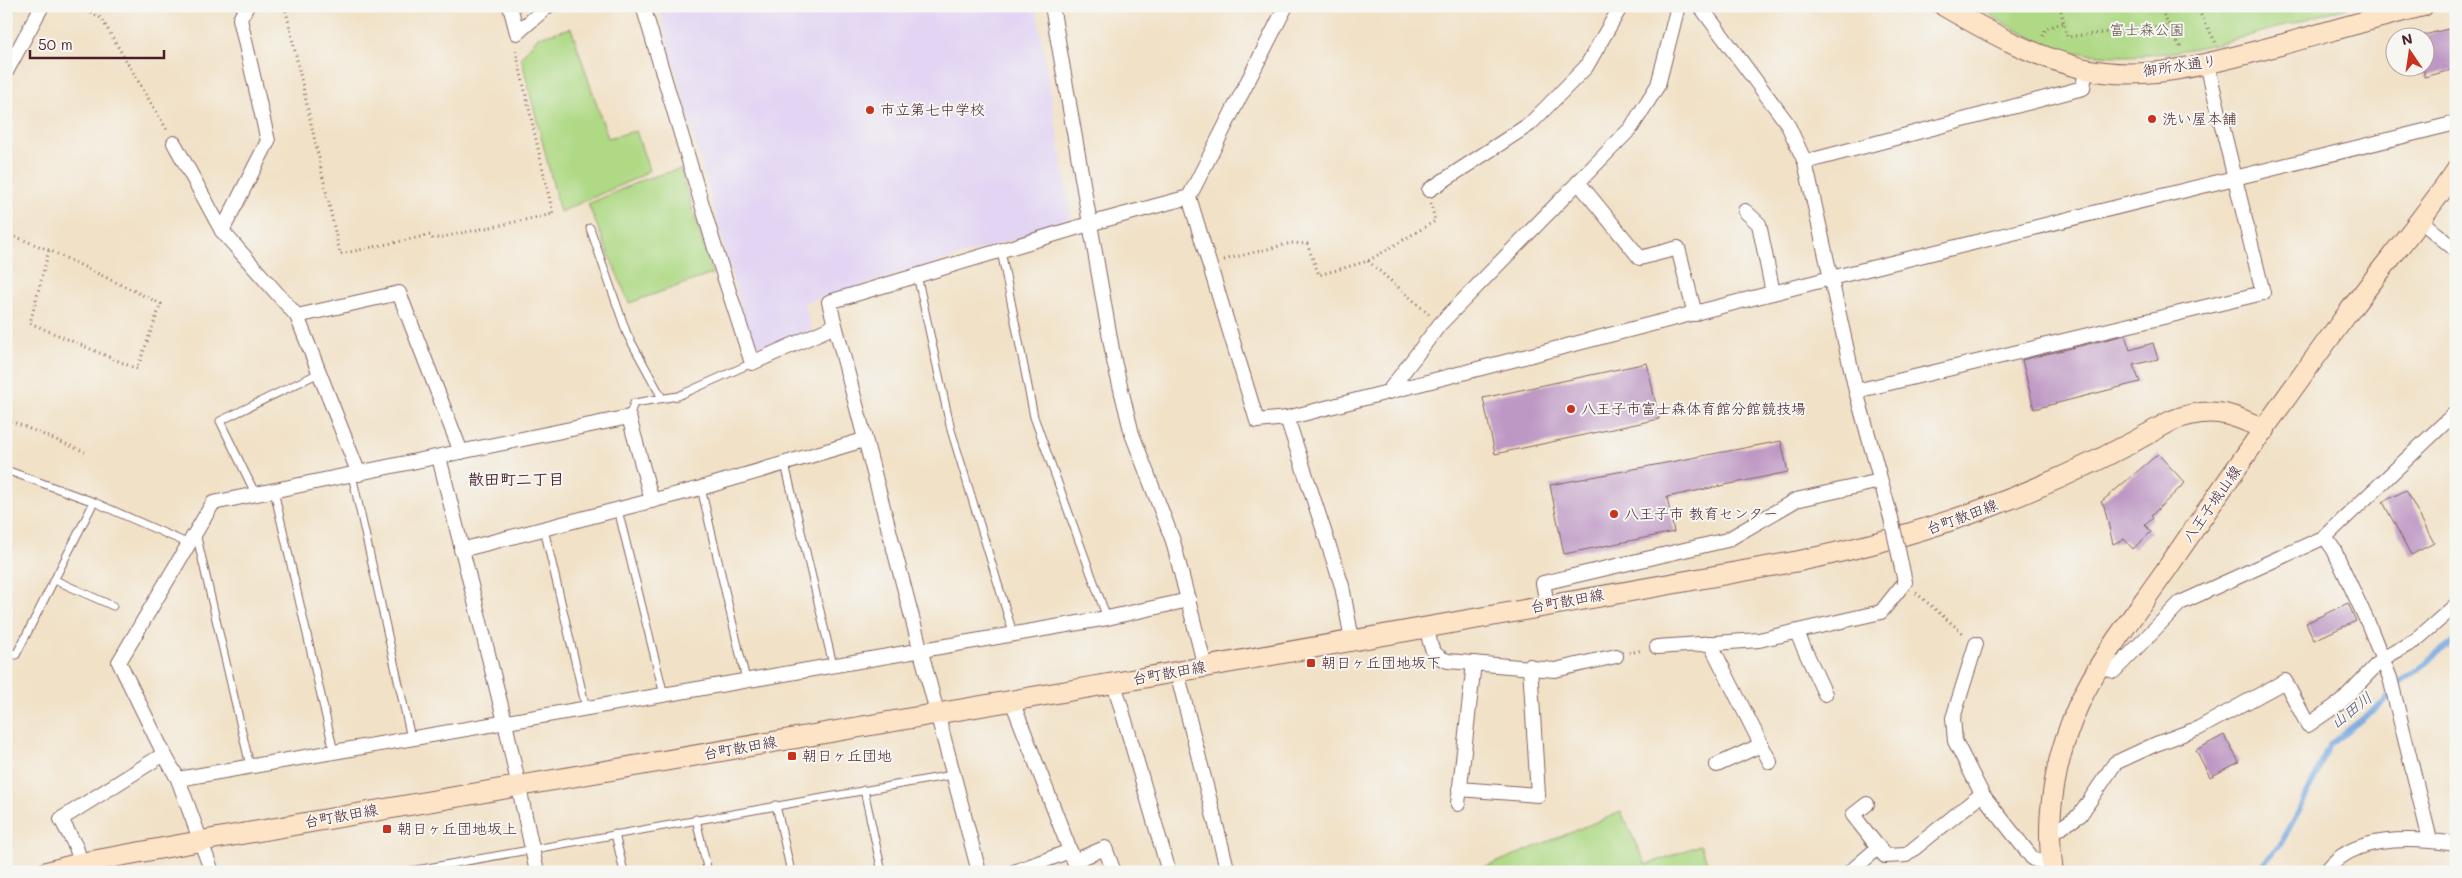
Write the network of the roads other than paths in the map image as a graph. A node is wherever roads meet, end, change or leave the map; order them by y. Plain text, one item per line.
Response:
1 (42, 6) edge
2 (247, 6) edge
3 (510, 6) edge
4 (548, 6) edge
5 (643, 6) edge
6 (1052, 6) edge
7 (1286, 6) edge
8 (1620, 6) edge
9 (1678, 6) edge
10 (1700, 6) edge
11 (1944, 6) edge
12 (2412, 8) edge
13 (2207, 64) junction
14 (2086, 69) junction
15 (6, 72) edge
16 (2456, 123) edge
17 (174, 144) road end
18 (1805, 162) junction
19 (2456, 171) edge
20 (2236, 178) junction
21 (1578, 182) junction
22 (1429, 190) road end
23 (1189, 197) junction
24 (1745, 211) dead end
25 (2421, 221) junction
26 (1089, 224) junction
27 (590, 228) dead end
28 (222, 231) junction
29 (2456, 250) edge
30 (1001, 251) junction
31 (916, 275) junction
32 (1831, 278) junction
33 (1773, 293) junction
34 (1695, 314) junction
35 (297, 316) junction
36 (835, 326) junction
37 (752, 363) junction
38 (319, 373) junction
39 (1856, 391) junction
40 (1388, 392) junction
41 (662, 398) junction
42 (2456, 412) edge
43 (629, 417) junction
44 (1287, 418) junction
45 (2265, 430) junction
46 (864, 440) junction
47 (461, 452) junction
48 (439, 457) junction
49 (785, 464) junction
50 (6, 470) edge
51 (355, 474) junction
52 (1880, 481) junction
53 (701, 488) junction
54 (274, 492) junction
55 (256, 495) junction
56 (652, 501) junction
57 (94, 502) junction
58 (618, 510) junction
59 (544, 529) junction
60 (2325, 537) junction
61 (192, 538) junction
62 (461, 550) junction
63 (55, 580) junction
64 (1189, 600) junction
65 (1547, 604) junction
66 (2456, 605) edge
67 (113, 606) dead end
68 (1107, 618) junction
69 (1427, 627) junction
70 (1013, 633) junction
71 (1797, 633) junction
72 (1352, 640) junction
73 (1710, 643) junction
74 (1976, 644) road end
75 (1657, 647) road end
76 (6, 650) edge
77 (919, 650) junction
78 (1616, 656) road end
79 (2382, 658) junction
80 (1474, 663) junction
81 (833, 665) junction
82 (2100, 665) junction
83 (1530, 666) junction
84 (1205, 667) junction
85 (1177, 672) junction
86 (746, 680) junction
87 (1114, 683) junction
88 (1825, 694) dead end
89 (664, 695) junction
90 (1012, 701) junction
91 (586, 708) junction
92 (937, 714) junction
93 (505, 722) junction
94 (411, 738) junction
95 (1761, 745) junction
96 (334, 752) junction
97 (164, 754) junction
98 (1770, 762) dead end
99 (1717, 765) dead end
100 (250, 766) junction
101 (952, 775) junction
102 (178, 779) junction
103 (518, 786) junction
104 (1459, 789) junction
105 (864, 790) junction
106 (1982, 794) junction
107 (1458, 804) dead end
108 (1867, 804) dead end
109 (776, 806) junction
110 (696, 819) junction
111 (2051, 831) junction
112 (615, 834) junction
113 (2430, 840) junction
114 (200, 841) junction
115 (2456, 844) edge
116 (1879, 847) junction
117 (532, 848) junction
118 (1070, 851) junction
119 (81, 863) junction
120 (2052, 868) edge
121 (434, 869) edge
122 (47, 872) edge
123 (212, 872) edge
124 (405, 872) edge
125 (537, 872) edge
126 (624, 872) edge
127 (708, 872) edge
128 (791, 872) edge
129 (882, 872) edge
130 (979, 872) edge
131 (1014, 872) edge
132 (1114, 872) edge
133 (1169, 872) edge
134 (1228, 872) edge
135 (1850, 872) edge
136 (2326, 872) edge

1 - 15 street
2 - 28 street
3 - 4 street
5 - 37 street
6 - 26 street
7 - 23 street
8 - 22 street
9 - 21 street
10 - 18 street
11 - 14 street, 御所水通り
12 - 13 street, 御所水通り
13 - 14 street, 御所水通り
13 - 20 street
14 - 18 street
16 - 20 street
17 - 28 street
18 - 32 street
19 - 25 street, 八王子城山線
20 - 32 street
20 - 39 street
21 - 34 street
21 - 40 street
23 - 26 street
23 - 44 street
24 - 33 street
25 - 29 street
25 - 45 street, 八王子城山線
26 - 30 street
26 - 64 street
27 - 41 lane
28 - 35 street
30 - 31 street
30 - 68 lane
31 - 36 street
31 - 70 lane
32 - 33 street
32 - 39 street
33 - 34 street
34 - 40 street
35 - 38 street
35 - 47 street
36 - 37 street
36 - 46 street
37 - 41 lane
38 - 51 street
38 - 55 lane
39 - 52 street
40 - 44 street
41 - 43 lane
42 - 60 street
43 - 47 street
43 - 56 street
44 - 72 street
45 - 65 street, 台町散田線
45 - 82 street, 八王子城山線
46 - 49 street
46 - 77 street
47 - 48 street
48 - 51 street
48 - 62 street
49 - 53 street
49 - 81 lane
50 - 57 lane
51 - 54 street
51 - 94 lane
52 - 65 street
52 - 71 street, bridge
53 - 56 street
53 - 86 lane
54 - 55 street
54 - 96 lane
55 - 61 street
56 - 58 street
57 - 61 lane
57 - 63 lane
58 - 59 street
58 - 89 lane
59 - 62 street
59 - 91 lane
60 - 79 street
60 - 82 street
61 - 97 street
61 - 100 lane
62 - 93 street
63 - 67 lane
63 - 76 lane
64 - 68 street
64 - 84 street
65 - 69 street, 台町散田線
66 - 79 street
68 - 70 street
69 - 72 street, 台町散田線
69 - 80 street
70 - 77 street
71 - 73 street
71 - 88 street
72 - 84 street, 台町散田線
73 - 75 street
73 - 95 street
74 - 106 street
77 - 81 street
77 - 92 street
78 - 83 street
79 - 111 street
79 - 113 street
80 - 83 street
80 - 104 street
81 - 86 street
82 - 111 street, 八王子城山線
83 - 104 street
84 - 85 street, 台町散田線
85 - 87 street, 台町散田線
85 - 134 street
86 - 89 street
87 - 90 street, 台町散田線
87 - 133 street
89 - 91 street
90 - 92 street, 台町散田線
90 - 118 street
91 - 93 street
92 - 101 street
92 - 103 street, 台町散田線
93 - 94 street
93 - 103 street
94 - 96 street
95 - 98 street
95 - 99 street
96 - 100 street
97 - 102 street
97 - 119 street
100 - 102 street
101 - 105 lane
101 - 130 street
102 - 114 street
103 - 114 street, 台町散田線
103 - 117 street
104 - 107 street
105 - 109 lane
105 - 129 lane
106 - 116 street
106 - 120 street
108 - 116 street
109 - 110 lane
109 - 128 lane
110 - 112 lane
110 - 127 lane
111 - 120 street, 八王子城山線
112 - 117 lane
112 - 126 lane
113 - 115 street
113 - 136 street
114 - 119 street, 台町散田線
114 - 123 street
116 - 135 street
117 - 121 lane
117 - 125 street
118 - 131 street
118 - 132 street
119 - 122 street, 台町散田線
121 - 124 lane

